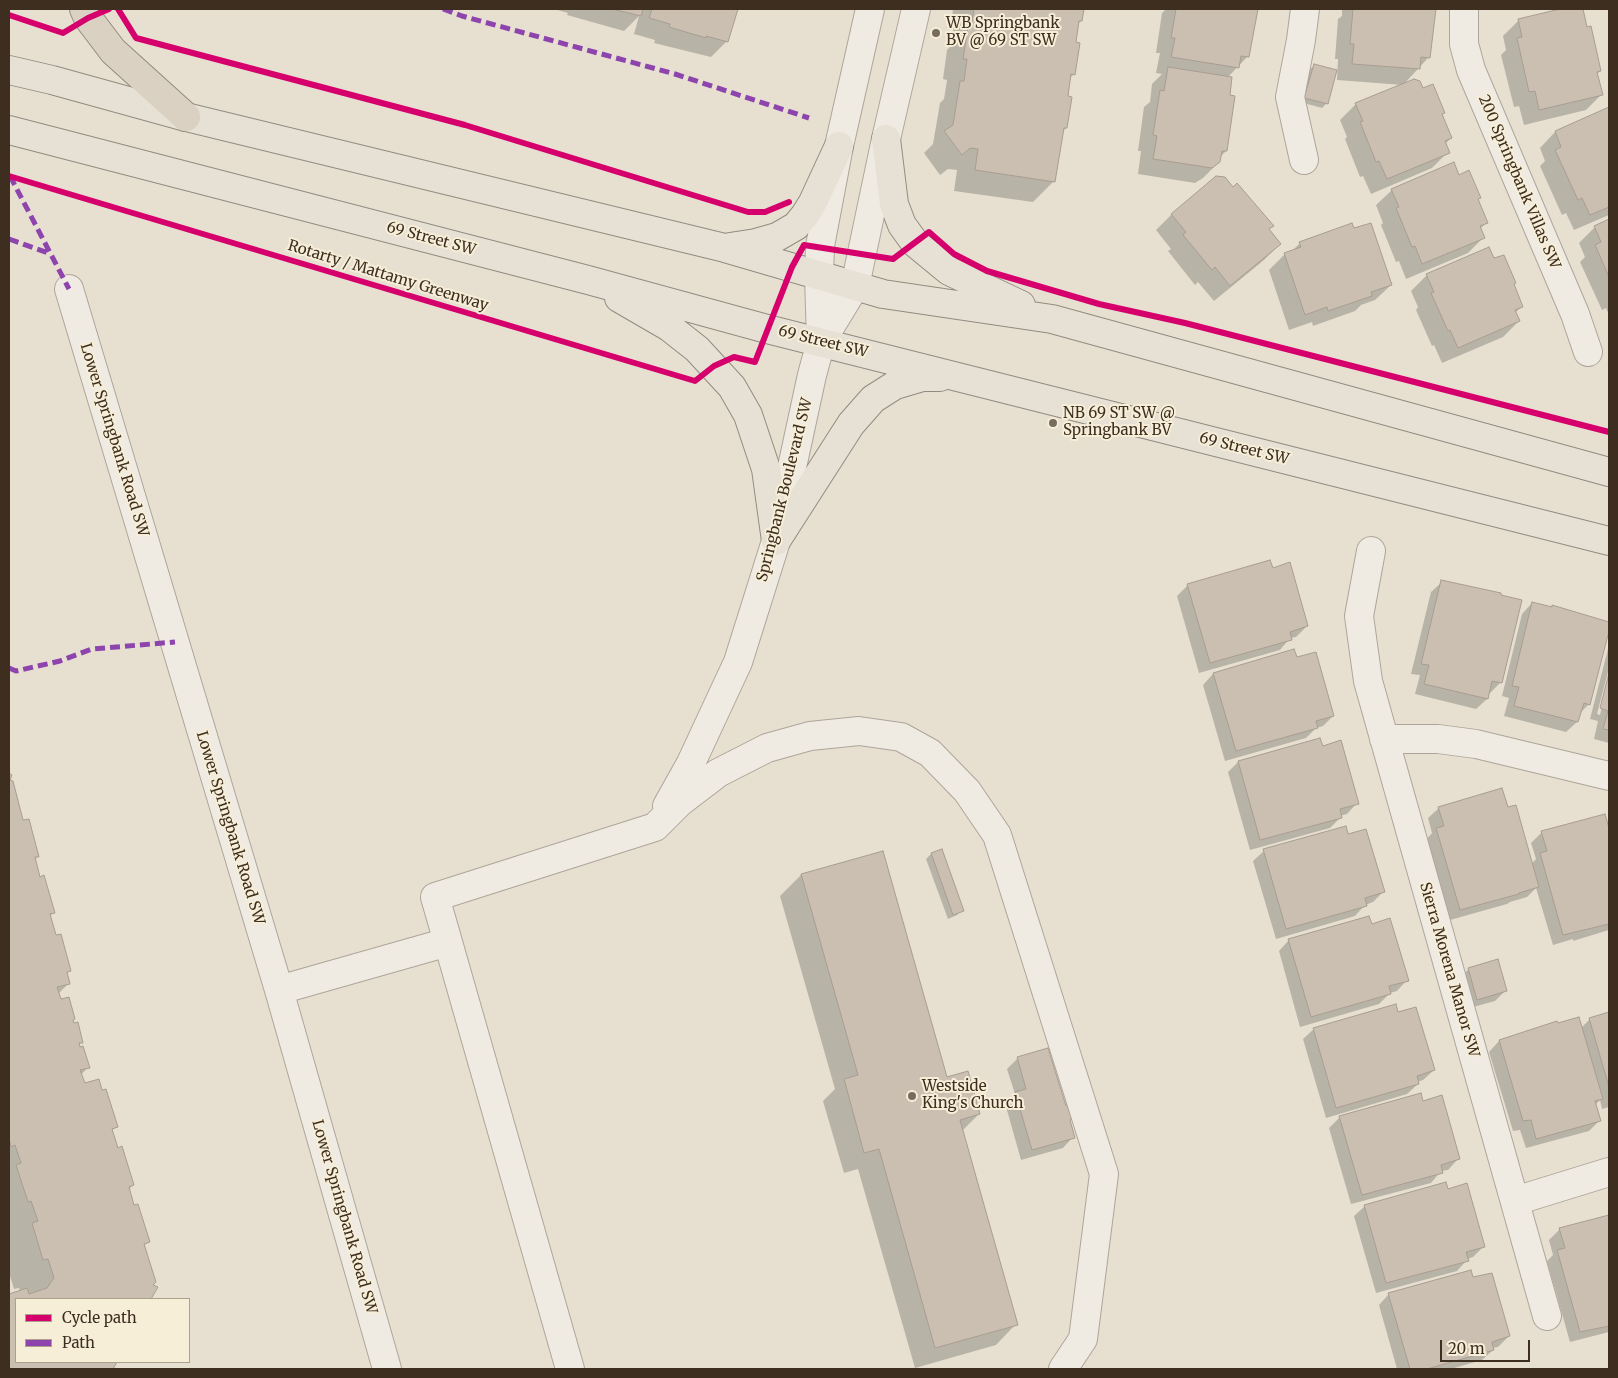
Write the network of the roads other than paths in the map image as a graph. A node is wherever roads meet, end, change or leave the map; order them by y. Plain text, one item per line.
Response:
1 (84, 9) edge
2 (870, 9) edge
3 (916, 9) edge
4 (1305, 9) edge
5 (1464, 9) edge
6 (9, 70) edge
7 (186, 117) junction
8 (9, 130) edge
9 (886, 139) junction
10 (839, 146) junction
11 (1304, 160) dead end
12 (725, 248) junction
13 (819, 275) junction
14 (588, 280) junction
15 (855, 286) junction
16 (69, 289) dead end
17 (1052, 319) junction
18 (821, 342) junction
19 (1588, 352) dead end
20 (962, 377) junction
21 (1609, 472) edge
22 (776, 541) junction
23 (1609, 541) edge
24 (1371, 551) dead end
25 (1384, 739) junction
26 (1609, 776) edge
27 (655, 827) junction
28 (448, 942) junction
29 (278, 990) junction
30 (1609, 1172) edge
31 (1515, 1201) junction
32 (1548, 1316) dead end
33 (387, 1369) edge
34 (570, 1369) edge
35 (1063, 1369) edge

1 - 7 highway
2 - 10 street, Springbank Boulevard SW
3 - 9 street, Springbank Boulevard SW
4 - 11 street
5 - 19 street, 200 Springbank Villas SW
6 - 7 main road
7 - 12 main road
8 - 14 main road, 69 Street SW
9 - 15 street, Springbank Boulevard SW
9 - 17 main road
10 - 12 main road
10 - 13 street, Springbank Boulevard SW
12 - 13 main road
13 - 15 main road
13 - 18 street, Springbank Boulevard SW
14 - 18 main road, 69 Street SW
14 - 22 main road
15 - 17 main road
15 - 18 street, Springbank Boulevard SW
16 - 29 street, Lower Springbank Road SW
17 - 21 main road
18 - 20 main road, 69 Street SW
18 - 22 street, Springbank Boulevard SW
20 - 22 main road
20 - 23 main road, 69 Street SW
22 - 27 street, Springbank Boulevard SW
24 - 25 street, Sierra Morena Manor SW
25 - 26 street
25 - 31 street, Sierra Morena Manor SW
27 - 28 street
27 - 35 street
28 - 29 street
28 - 34 street
29 - 33 street, Lower Springbank Road SW
30 - 31 street
31 - 32 street, Sierra Morena Manor SW

